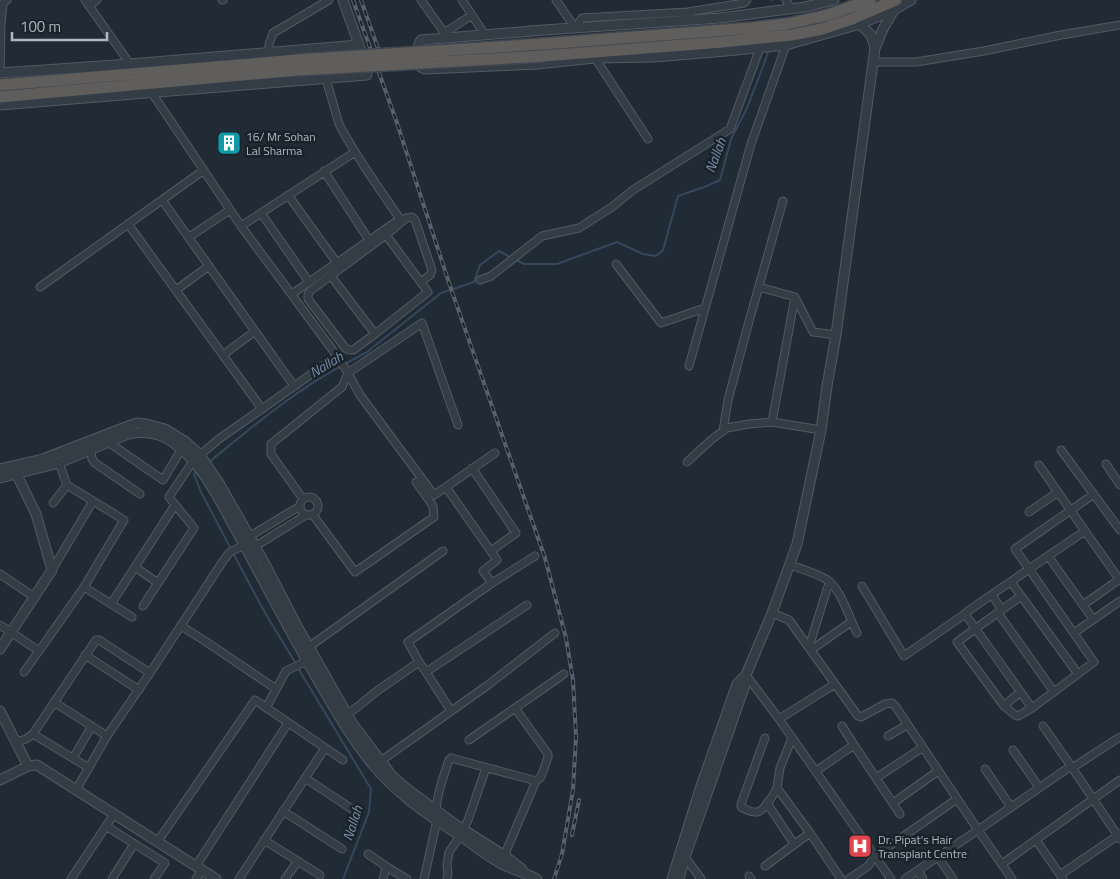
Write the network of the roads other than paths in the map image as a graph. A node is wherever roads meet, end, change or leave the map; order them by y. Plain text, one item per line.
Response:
1 (7, 0) edge
2 (97, 0) edge
3 (329, 0) edge
4 (343, 0) edge
5 (421, 0) edge
6 (462, 0) edge
7 (556, 0) edge
8 (747, 0) edge
9 (834, 0) edge
10 (870, 0) edge
11 (911, 0) edge
12 (318, 2) edge
13 (87, 3) edge
14 (788, 3) edge
15 (895, 5) edge
16 (472, 15) junction
17 (689, 16) junction
18 (860, 24) junction
19 (1120, 26) edge
20 (575, 28) junction
21 (533, 31) junction
22 (514, 32) junction
23 (485, 35) joint
24 (446, 36) junction
25 (359, 45) junction
26 (786, 45) junction
27 (760, 48) junction
28 (875, 48) junction
29 (269, 52) junction
30 (595, 58) junction
31 (874, 62) junction
32 (130, 64) junction
33 (537, 64) junction
34 (0, 73) edge
35 (326, 79) junction
36 (0, 85) edge
37 (152, 93) junction
38 (0, 97) edge
39 (0, 105) edge
40 (648, 139) dead end
41 (355, 152) junction
42 (204, 170) junction
43 (324, 171) junction
44 (288, 195) junction
45 (162, 200) junction
46 (783, 201) dead end
47 (230, 210) junction
48 (260, 213) junction
49 (128, 224) junction
50 (241, 226) junction
51 (386, 235) junction
52 (189, 237) junction
53 (370, 240) junction
54 (337, 263) junction
55 (616, 264) dead end
56 (209, 266) junction
57 (331, 276) junction
58 (480, 280) dead end
59 (309, 282) junction
60 (421, 282) junction
61 (40, 287) dead end
62 (759, 287) junction
63 (176, 290) junction
64 (292, 294) junction
65 (795, 297) junction
66 (705, 308) junction
67 (325, 322) junction
68 (316, 327) junction
69 (255, 331) junction
70 (375, 334) junction
71 (836, 336) junction
72 (223, 355) junction
73 (337, 356) junction
74 (689, 366) dead end
75 (348, 373) junction
76 (294, 386) junction
77 (262, 409) junction
78 (772, 422) junction
79 (458, 425) dead end
80 (821, 430) junction
81 (723, 431) junction
82 (108, 442) junction
83 (90, 450) junction
84 (181, 450) junction
85 (1061, 450) dead end
86 (495, 452) dead end
87 (687, 462) dead end
88 (59, 463) junction
89 (201, 464) junction
90 (1106, 464) dead end
91 (1039, 465) dead end
92 (472, 468) junction
93 (0, 469) edge
94 (15, 470) junction
95 (0, 478) edge
96 (416, 482) dead end
97 (66, 485) junction
98 (1120, 485) edge
99 (446, 486) junction
100 (1058, 492) junction
101 (140, 494) dead end
102 (1094, 494) junction
103 (94, 501) junction
104 (52, 502) dead end
105 (302, 503) junction
106 (175, 505) junction
107 (1071, 510) junction
108 (1029, 512) dead end
109 (309, 514) junction
110 (1120, 530) edge
111 (1085, 531) junction
112 (246, 544) junction
113 (491, 551) junction
114 (443, 552) dead end
115 (535, 556) dead end
116 (1048, 556) junction
117 (790, 565) junction
118 (135, 567) junction
119 (1029, 569) junction
120 (52, 570) junction
121 (0, 574) edge
122 (1120, 579) edge
123 (1011, 582) junction
124 (158, 583) junction
125 (492, 583) junction
126 (830, 583) junction
127 (862, 586) dead end
128 (84, 587) junction
129 (992, 595) junction
130 (1021, 596) junction
131 (34, 597) junction
132 (1120, 601) edge
133 (111, 604) junction
134 (526, 605) dead end
135 (1083, 605) junction
136 (143, 606) dead end
137 (1000, 612) junction
138 (772, 613) junction
139 (965, 614) junction
140 (132, 617) dead end
141 (1093, 619) junction
142 (851, 622) junction
143 (0, 625) edge
144 (181, 626) junction
145 (976, 629) junction
146 (12, 632) junction
147 (555, 633) dead end
148 (857, 633) dead end
149 (1074, 633) junction
150 (0, 649) edge
151 (306, 649) junction
152 (810, 649) junction
153 (39, 651) junction
154 (85, 655) junction
155 (307, 661) junction
156 (419, 662) junction
157 (24, 672) dead end
158 (426, 672) junction
159 (150, 673) junction
160 (564, 674) dead end
161 (1078, 674) junction
162 (746, 675) junction
163 (835, 684) junction
164 (276, 689) junction
165 (139, 690) junction
166 (1020, 692) junction
167 (1054, 692) junction
168 (54, 702) junction
169 (1004, 706) junction
170 (266, 708) junction
171 (515, 708) junction
172 (1032, 708) junction
173 (0, 711) edge
174 (450, 711) junction
175 (344, 716) junction
176 (779, 719) junction
177 (288, 723) junction
178 (907, 725) junction
179 (92, 726) junction
180 (842, 726) dead end
181 (1043, 726) dead end
182 (33, 734) junction
183 (107, 736) junction
184 (888, 736) dead end
185 (1120, 737) edge
186 (766, 738) dead end
187 (792, 738) junction
188 (469, 740) dead end
189 (16, 742) junction
190 (854, 745) junction
191 (325, 748) junction
192 (922, 748) junction
193 (1013, 750) dead end
194 (73, 758) junction
195 (342, 760) dead end
196 (377, 764) junction
197 (28, 766) junction
198 (1071, 767) junction
199 (89, 768) junction
200 (486, 768) junction
201 (985, 769) dead end
202 (816, 771) junction
203 (938, 771) junction
204 (306, 778) junction
205 (876, 778) junction
206 (0, 780) edge
207 (1120, 780) edge
208 (536, 781) junction
209 (777, 788) junction
210 (1039, 788) junction
211 (76, 790) junction
212 (957, 799) junction
213 (1092, 799) junction
214 (768, 803) junction
215 (893, 803) junction
216 (1011, 807) junction
217 (436, 809) junction
218 (283, 812) junction
219 (358, 813) dead end
220 (114, 814) junction
221 (900, 814) dead end
222 (437, 820) junction
223 (106, 826) junction
224 (978, 830) junction
225 (462, 832) junction
226 (810, 833) junction
227 (1119, 836) edge
228 (264, 840) junction
229 (1036, 840) junction
230 (158, 841) junction
231 (134, 844) junction
232 (794, 844) junction
233 (342, 849) dead end
234 (368, 854) dead end
235 (875, 856) junction
236 (686, 857) junction
237 (938, 857) junction
238 (504, 860) junction
239 (298, 861) junction
240 (1002, 864) junction
241 (765, 866) dead end
242 (386, 867) junction
243 (199, 868) junction
244 (918, 871) junction
245 (320, 875) dead end
246 (1062, 877) edge
247 (532, 878) edge
248 (72, 879) edge
249 (112, 879) edge
250 (154, 879) edge
251 (196, 879) edge
252 (216, 879) edge
253 (239, 879) edge
254 (285, 879) edge
255 (383, 879) edge
256 (407, 879) edge
257 (424, 879) edge
258 (447, 879) edge
259 (672, 879) edge
260 (679, 879) edge
261 (701, 879) edge
262 (841, 879) edge
263 (849, 879) edge
264 (891, 879) edge
265 (905, 879) edge
266 (923, 879) edge
267 (953, 879) edge
268 (1012, 879) edge

1 - 34 street
2 - 13 street
3 - 12 street
4 - 25 street
5 - 24 street
6 - 16 street
7 - 20 street
8 - 17 street
9 - 14 street
10 - 36 highway, bridge
11 - 15 street
12 - 29 street
13 - 32 street
14 - 17 street
15 - 18 street
15 - 28 street
15 - 38 highway, bridge
16 - 23 street
16 - 24 street
17 - 20 street
18 - 26 street
18 - 28 street
19 - 31 street
20 - 21 street
21 - 22 street
21 - 33 street
22 - 23 street
22 - 24 street
24 - 33 street
25 - 29 street
25 - 35 street
26 - 27 street
26 - 66 street
27 - 30 street
27 - 58 street
28 - 31 street
29 - 32 street
30 - 33 street
30 - 40 street
31 - 71 street
32 - 34 street
35 - 37 street
35 - 41 street
37 - 39 street
37 - 42 street
41 - 43 street
41 - 53 street
42 - 45 street
42 - 47 street
43 - 44 street
43 - 53 street
44 - 48 street
44 - 54 street
45 - 49 street
45 - 52 street
46 - 62 street
47 - 50 street
47 - 52 street
48 - 50 street
48 - 59 street
49 - 61 street
49 - 63 street
50 - 64 street
51 - 57 street
51 - 60 street
51 - 60 street
52 - 56 street
53 - 54 street
54 - 59 street
55 - 66 street
56 - 63 street
56 - 69 street
57 - 67 street
57 - 70 street
59 - 64 street
60 - 70 street
62 - 65 street
62 - 81 street
63 - 72 street
64 - 68 street
65 - 71 street
65 - 78 street
66 - 74 street
67 - 68 street
67 - 70 street
68 - 73 street
69 - 72 street
69 - 76 street
71 - 80 street
72 - 77 street
73 - 75 street
73 - 76 street
75 - 79 street
75 - 99 street
75 - 105 street
76 - 77 street
77 - 89 street
78 - 80 street
78 - 81 street
80 - 117 street
81 - 87 street
82 - 83 street
82 - 84 street
82 - 84 street
83 - 88 street
83 - 101 street
84 - 89 street
85 - 102 street
86 - 92 street
88 - 94 street
88 - 97 street
89 - 94 street
89 - 106 street
89 - 112 street
90 - 98 street
91 - 100 street
92 - 99 street
92 - 113 street
93 - 94 street
94 - 95 street
94 - 120 street
96 - 109 street
97 - 103 street
97 - 104 street
99 - 113 street
100 - 107 street
100 - 108 street
102 - 107 street
102 - 110 street
103 - 120 street
103 - 128 street
105 - 109 street
105 - 109 street
105 - 112 street
106 - 118 street
106 - 124 street
107 - 111 street
107 - 119 street
109 - 112 street
111 - 116 street
111 - 122 street
112 - 144 street
112 - 151 street
113 - 125 street
114 - 151 street
115 - 125 street
116 - 119 street
116 - 135 street
117 - 126 street
117 - 138 street
118 - 124 street
118 - 133 street
119 - 123 street
119 - 149 street
120 - 131 street
121 - 131 street
122 - 135 street
123 - 129 street
123 - 130 street
124 - 136 street
125 - 156 street
126 - 142 street
126 - 152 street
127 - 139 street
128 - 133 street
128 - 153 street
129 - 137 street
129 - 139 street
130 - 137 street
130 - 161 street
131 - 146 street
132 - 141 street
133 - 140 street
134 - 158 street
135 - 141 street
137 - 145 street
137 - 167 street
138 - 152 street
138 - 162 street
139 - 145 street
141 - 149 street
142 - 148 street
142 - 152 street
143 - 146 street
144 - 159 street
144 - 164 street
145 - 166 street
145 - 169 street
146 - 150 street
146 - 153 street
147 - 174 street
149 - 161 street
151 - 155 street
151 - 175 street
152 - 163 street
153 - 157 street
154 - 159 street
154 - 165 street
154 - 168 street
155 - 164 street
155 - 175 street
156 - 158 street
156 - 175 street
158 - 174 street
159 - 165 street
160 - 171 street
161 - 167 street
162 - 176 street
162 - 236 street
162 - 259 street
163 - 176 street
163 - 178 street
164 - 170 street
165 - 183 street
166 - 169 street
166 - 172 street
167 - 172 street
168 - 179 street
168 - 182 street
169 - 172 street
170 - 177 street
170 - 230 street
171 - 188 street
171 - 208 street
173 - 189 street
174 - 196 street
175 - 196 street
176 - 187 street
177 - 191 street
177 - 243 street
178 - 184 street
178 - 192 street
179 - 183 street
179 - 194 street
180 - 190 street
181 - 198 street
182 - 189 street
182 - 194 street
183 - 199 street
185 - 198 street
186 - 214 street
187 - 202 street
187 - 209 street
189 - 197 street
190 - 202 street
190 - 205 street
191 - 195 street
191 - 204 street
192 - 203 street
192 - 205 street
193 - 210 street
194 - 199 street
196 - 217 street
196 - 222 street
197 - 206 street
197 - 211 street
198 - 210 street
198 - 213 street
199 - 211 street
200 - 208 street
200 - 217 street
200 - 225 street
201 - 216 street
202 - 235 street
203 - 212 street
203 - 215 street
204 - 218 street
204 - 219 street
205 - 215 street
207 - 213 street
208 - 238 street
209 - 214 street
209 - 226 street
210 - 216 street
211 - 220 street
212 - 224 street
212 - 235 street
213 - 227 street
213 - 229 street
214 - 232 street
215 - 221 street
216 - 224 street
217 - 222 street
217 - 225 street
218 - 228 street
218 - 233 street
220 - 223 street
220 - 230 street
222 - 225 street
222 - 257 street
223 - 231 street
223 - 248 street
224 - 237 street
224 - 240 street
225 - 238 street
225 - 258 street
226 - 232 street
226 - 262 street
227 - 246 street
228 - 239 street
228 - 253 street
229 - 240 street
229 - 246 street
230 - 243 street
231 - 249 street
231 - 250 street
232 - 241 street
234 - 242 street
235 - 263 street
235 - 264 street
236 - 260 street
236 - 261 street
237 - 244 street
237 - 267 street
238 - 247 street
239 - 245 street
239 - 254 street
240 - 268 street
242 - 255 street
242 - 256 street
243 - 251 street
243 - 252 street
244 - 265 street
244 - 266 street

